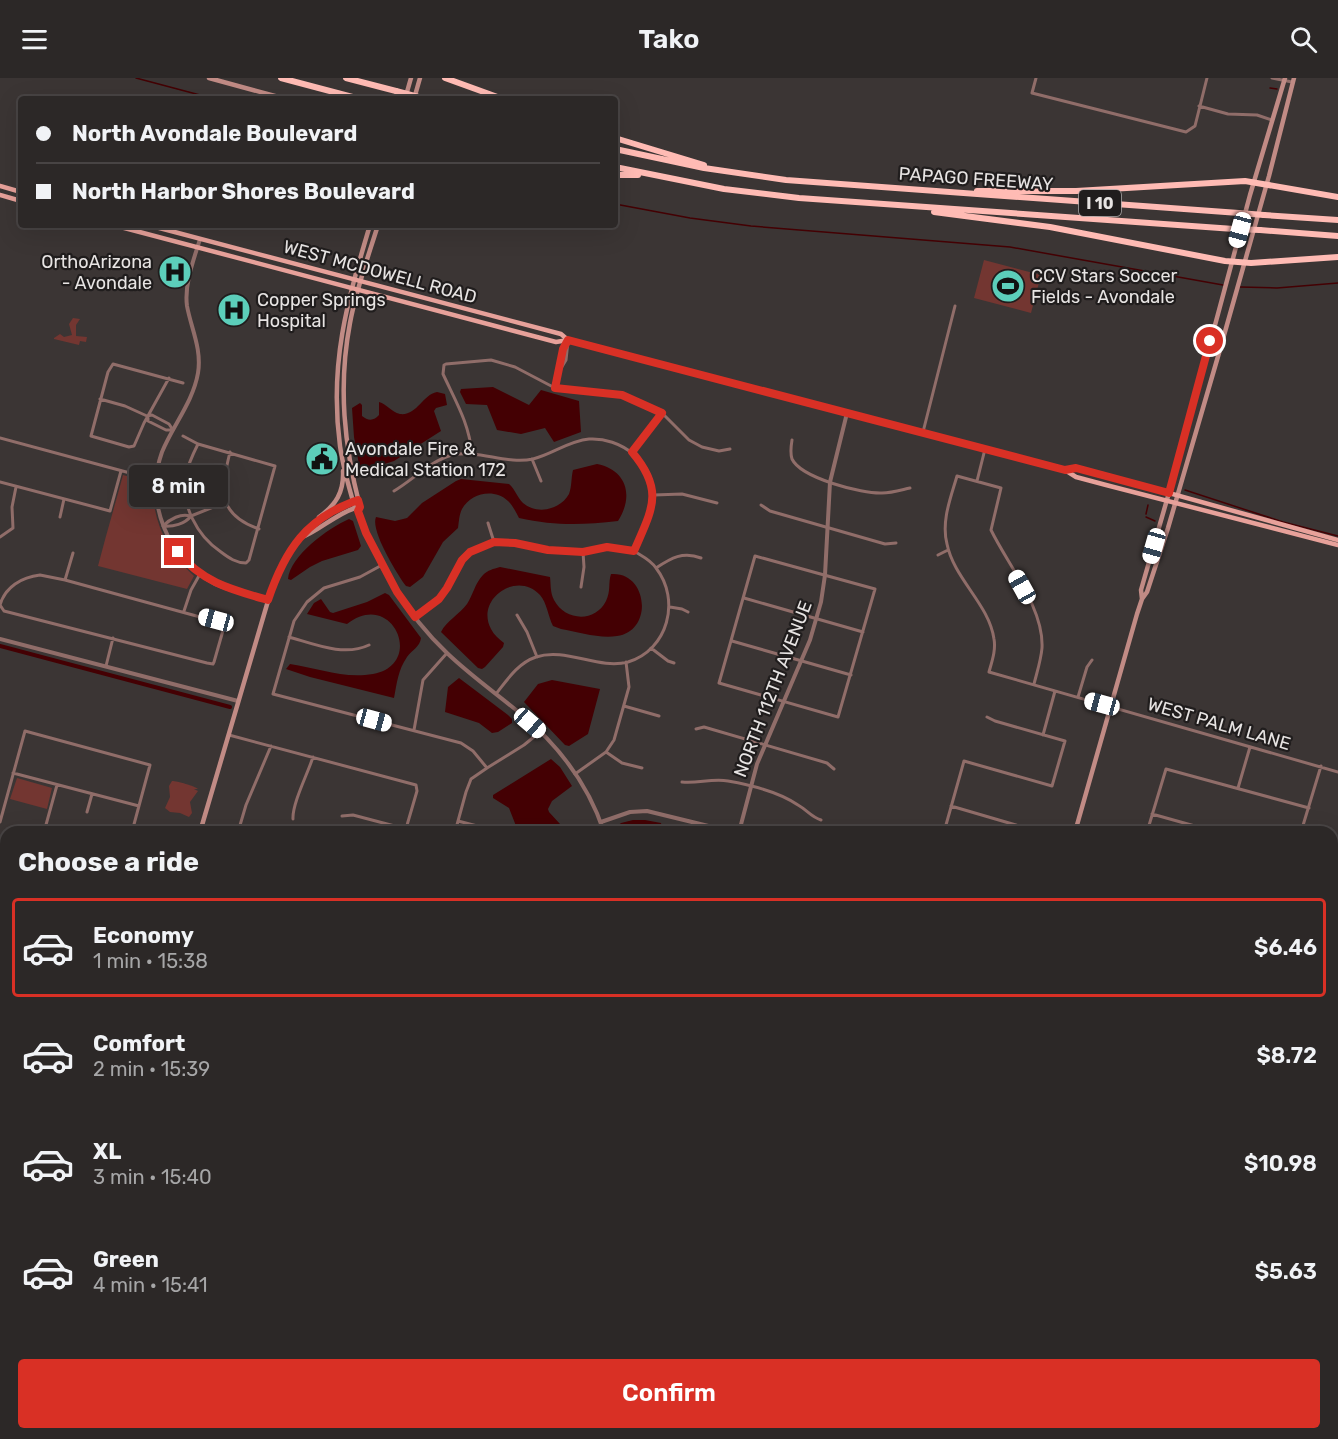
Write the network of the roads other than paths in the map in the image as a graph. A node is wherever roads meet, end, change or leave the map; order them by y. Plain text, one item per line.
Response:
1 (209, 78) edge
2 (281, 78) edge
3 (346, 78) edge
4 (361, 78) edge
5 (411, 78) edge
6 (420, 78) edge
7 (445, 78) edge
8 (1035, 78) edge
9 (1208, 78) edge
10 (1272, 78) edge
11 (1285, 79) edge
12 (1293, 80) edge
13 (383, 88) junction
14 (275, 96) edge
15 (349, 96) edge
16 (406, 96) edge
17 (415, 96) edge
18 (415, 96) edge
19 (495, 96) edge
20 (1199, 106) junction
21 (1272, 120) junction
22 (618, 139) edge
23 (618, 150) edge
24 (618, 168) edge
25 (722, 171) junction
26 (618, 175) edge
27 (654, 176) junction
28 (1254, 182) junction
29 (1266, 184) junction
30 (0, 186) edge
31 (18, 191) edge
32 (961, 193) junction
33 (0, 195) edge
34 (1338, 197) edge
35 (18, 200) edge
36 (904, 206) junction
37 (1338, 220) edge
38 (124, 228) edge
39 (159, 228) edge
40 (373, 228) edge
41 (374, 228) edge
42 (1338, 236) edge
43 (200, 239) junction
44 (197, 247) junction
45 (1338, 257) edge
46 (1231, 261) junction
47 (1244, 263) junction
48 (355, 278) junction
49 (362, 280) junction
50 (352, 289) junction
51 (359, 290) junction
52 (955, 306) dead end
53 (568, 340) junction
54 (169, 378) junction
55 (183, 383) dead end
56 (555, 388) junction
57 (1197, 392) junction
58 (1206, 396) junction
59 (100, 399) junction
60 (662, 413) junction
61 (847, 413) junction
62 (147, 416) junction
63 (160, 420) junction
64 (157, 425) junction
65 (172, 430) junction
66 (923, 432) junction
67 (183, 436) dead end
68 (0, 438) edge
69 (792, 440) dead end
70 (198, 444) junction
71 (343, 446) junction
72 (730, 449) dead end
73 (986, 449) junction
74 (231, 452) junction
75 (632, 452) junction
76 (472, 454) junction
77 (532, 459) junction
78 (343, 462) junction
79 (1065, 470) junction
80 (121, 471) junction
81 (156, 478) junction
82 (542, 481) dead end
83 (977, 481) junction
84 (830, 482) junction
85 (0, 483) edge
86 (16, 487) junction
87 (910, 488) dead end
88 (394, 491) dead end
89 (1169, 493) junction
90 (654, 495) junction
91 (1178, 495) junction
92 (64, 499) junction
93 (1167, 501) junction
94 (226, 502) junction
95 (717, 503) dead end
96 (1175, 503) junction
97 (357, 505) junction
98 (761, 505) dead end
99 (191, 516) junction
100 (60, 517) dead end
101 (177, 518) junction
102 (488, 523) dead end
103 (179, 524) junction
104 (313, 524) junction
105 (163, 526) junction
106 (827, 527) junction
107 (259, 529) junction
108 (0, 537) edge
109 (300, 538) junction
110 (1338, 540) edge
111 (494, 542) junction
112 (896, 543) dead end
113 (1338, 545) edge
114 (948, 550) junction
115 (634, 551) junction
116 (583, 552) junction
117 (73, 553) dead end
118 (938, 555) dead end
119 (701, 558) dead end
120 (382, 566) junction
121 (656, 568) junction
122 (200, 574) junction
123 (825, 575) junction
124 (65, 580) junction
125 (581, 586) dead end
126 (743, 598) junction
127 (1142, 599) junction
128 (268, 600) junction
129 (670, 607) junction
130 (1, 608) edge
131 (184, 611) junction
132 (688, 612) dead end
133 (517, 615) dead end
134 (415, 617) junction
135 (816, 619) junction
136 (863, 633) junction
137 (289, 637) junction
138 (113, 638) junction
139 (0, 640) edge
140 (731, 641) junction
141 (369, 645) dead end
142 (651, 648) junction
143 (447, 653) junction
144 (537, 657) junction
145 (1092, 660) dead end
146 (800, 661) junction
147 (626, 663) junction
148 (674, 663) dead end
149 (106, 666) junction
150 (851, 675) junction
151 (1034, 684) junction
152 (1055, 691) junction
153 (496, 694) junction
154 (1078, 697) junction
155 (238, 701) junction
156 (782, 701) junction
157 (624, 706) junction
158 (1110, 706) junction
159 (658, 716) dead end
160 (987, 717) dead end
161 (696, 729) dead end
162 (414, 730) junction
163 (540, 731) junction
164 (228, 735) junction
165 (1043, 735) junction
166 (764, 744) junction
167 (271, 746) junction
168 (1250, 747) junction
169 (606, 752) junction
170 (314, 757) junction
171 (1321, 766) junction
172 (487, 768) junction
173 (642, 768) dead end
174 (834, 769) dead end
175 (1338, 772) edge
176 (13, 773) junction
177 (575, 774) junction
178 (682, 782) dead end
179 (57, 785) junction
180 (750, 787) junction
181 (1238, 788) junction
182 (92, 794) junction
183 (139, 806) junction
184 (951, 806) junction
185 (1309, 808) junction
186 (87, 812) dead end
187 (1152, 814) junction
188 (342, 816) dead end
189 (293, 819) dead end
190 (821, 820) dead end
191 (458, 821) junction
192 (0, 822) edge
193 (601, 822) junction
194 (46, 826) edge
195 (134, 826) edge
196 (202, 826) edge
197 (240, 826) edge
198 (389, 826) edge
199 (407, 826) edge
200 (457, 826) edge
201 (477, 826) edge
202 (602, 826) edge
203 (708, 826) edge
204 (740, 826) edge
205 (946, 826) edge
206 (1019, 826) edge
207 (1077, 826) edge
208 (1149, 826) edge
209 (1195, 826) edge
210 (1304, 826) edge

1 - 14 main road
2 - 15 highway
3 - 13 highway
4 - 13 highway
5 - 16 main road
6 - 18 main road
7 - 19 highway
8 - 20 street
9 - 20 street
10 - 11 street
11 - 12 street
11 - 21 main road
12 - 29 main road
13 - 17 highway, bridge
20 - 21 street
21 - 28 main road
22 - 25 highway
23 - 25 highway, PAPAGO FREEWAY / I 10
24 - 27 highway, PAPAGO FREEWAY / I 10
25 - 32 highway, PAPAGO FREEWAY / I 10
26 - 27 highway
27 - 36 highway, PAPAGO FREEWAY / I 10
28 - 29 highway
28 - 32 highway
28 - 46 main road
29 - 34 highway
29 - 47 main road
30 - 31 main road
32 - 37 highway, PAPAGO FREEWAY / I 10, bridge
33 - 35 main road
36 - 42 highway, PAPAGO FREEWAY / I 10, bridge
36 - 46 highway
38 - 44 main road, WEST MCDOWELL ROAD
39 - 43 main road, WEST MCDOWELL ROAD
40 - 48 main road
41 - 49 main road
43 - 44 street
43 - 48 main road, WEST MCDOWELL ROAD
44 - 50 main road, WEST MCDOWELL ROAD
44 - 65 street
45 - 47 highway
46 - 47 highway
46 - 57 main road
47 - 58 main road
48 - 49 main road, WEST MCDOWELL ROAD
48 - 50 main road
49 - 51 main road
49 - 53 main road, WEST MCDOWELL ROAD
50 - 51 main road, WEST MCDOWELL ROAD
50 - 71 main road
51 - 53 main road, WEST MCDOWELL ROAD
51 - 71 main road
52 - 66 street
53 - 56 street
53 - 61 main road, WEST MCDOWELL ROAD
54 - 55 street
54 - 59 street
54 - 62 street
56 - 60 street
56 - 76 street
57 - 58 main road
57 - 89 main road
58 - 91 main road
59 - 62 street
59 - 62 street
60 - 72 street
60 - 75 street
61 - 66 main road, WEST MCDOWELL ROAD
61 - 84 street, NORTH 112TH AVENUE
62 - 63 street
62 - 64 street
63 - 64 street
63 - 65 street
64 - 65 street
65 - 81 street
66 - 73 main road, WEST MCDOWELL ROAD
67 - 70 street
68 - 80 street
69 - 84 street
70 - 74 street
70 - 99 street
71 - 78 main road
71 - 97 main road
73 - 79 main road, WEST MCDOWELL ROAD
73 - 83 street
74 - 94 street
74 - 107 street
75 - 77 street
75 - 90 street
76 - 77 street
76 - 88 street
77 - 82 street
78 - 97 main road
78 - 104 main road
79 - 89 main road, WEST MCDOWELL ROAD
79 - 93 main road, WEST MCDOWELL ROAD
80 - 81 street
80 - 92 street
81 - 105 street
83 - 114 street
83 - 151 street
84 - 87 street
84 - 106 street, NORTH 112TH AVENUE
85 - 86 street
86 - 92 street
86 - 108 street
89 - 91 main road, WEST MCDOWELL ROAD
89 - 93 main road
90 - 95 street
90 - 115 street
91 - 96 main road
91 - 110 main road, WEST MCDOWELL ROAD
92 - 100 street
93 - 96 main road, WEST MCDOWELL ROAD
93 - 127 main road
94 - 99 street
94 - 107 street
96 - 113 main road, WEST MCDOWELL ROAD
96 - 127 main road
97 - 104 main road
97 - 109 main road
97 - 120 street
98 - 106 street
99 - 101 street
99 - 103 street
99 - 107 street
101 - 103 street
101 - 105 street
102 - 111 street
103 - 105 street
104 - 109 main road
105 - 122 street
106 - 112 street
106 - 123 street, NORTH 112TH AVENUE
109 - 128 main road
111 - 116 street
111 - 134 street
114 - 118 street
114 - 151 street, WEST PALM LANE
115 - 116 street
115 - 121 street
116 - 125 street
117 - 124 street
119 - 121 street
120 - 134 street
120 - 137 street
121 - 129 street
122 - 128 street
122 - 131 street
123 - 126 street
123 - 135 street, NORTH 112TH AVENUE
123 - 136 street
124 - 130 street
124 - 131 street
126 - 135 street
126 - 140 street
127 - 158 main road
128 - 155 main road
129 - 132 street
129 - 142 street
130 - 138 street
131 - 138 street
133 - 144 street
134 - 143 street
135 - 136 street
135 - 146 street, NORTH 112TH AVENUE
136 - 150 street
137 - 141 street
137 - 162 street
138 - 149 street
139 - 149 street
140 - 146 street
140 - 156 street
142 - 147 street
142 - 148 street
143 - 153 street
143 - 162 street
144 - 147 street
144 - 153 street
145 - 154 street
146 - 150 street
146 - 156 street, NORTH 112TH AVENUE
147 - 157 street
149 - 155 street
150 - 156 street
151 - 152 street, WEST PALM LANE
152 - 154 street, WEST PALM LANE
152 - 165 street
153 - 163 street
154 - 158 street, WEST PALM LANE
155 - 164 main road
156 - 166 street, NORTH 112TH AVENUE
157 - 159 street
157 - 169 street
158 - 168 street, WEST PALM LANE
158 - 207 main road
160 - 165 street
161 - 166 street
162 - 172 street
163 - 172 street
163 - 177 street
164 - 167 street
164 - 196 main road
165 - 184 street
166 - 174 street
166 - 180 street, NORTH 112TH AVENUE
167 - 170 street
167 - 197 street
168 - 171 street, WEST PALM LANE
168 - 181 street
169 - 173 street
169 - 177 street
170 - 189 street
170 - 199 street
171 - 175 street, WEST PALM LANE
171 - 185 street
172 - 191 street
176 - 179 street
176 - 183 street
176 - 192 street
177 - 193 street
178 - 180 street
179 - 182 street
179 - 194 street
180 - 190 street
180 - 204 street, NORTH 112TH AVENUE
181 - 185 street
181 - 187 street
182 - 183 street
182 - 186 street
183 - 195 street
184 - 205 street
184 - 206 street
185 - 210 street
187 - 208 street
187 - 209 street
188 - 198 street
191 - 200 street
191 - 201 street
193 - 202 street
193 - 203 street

